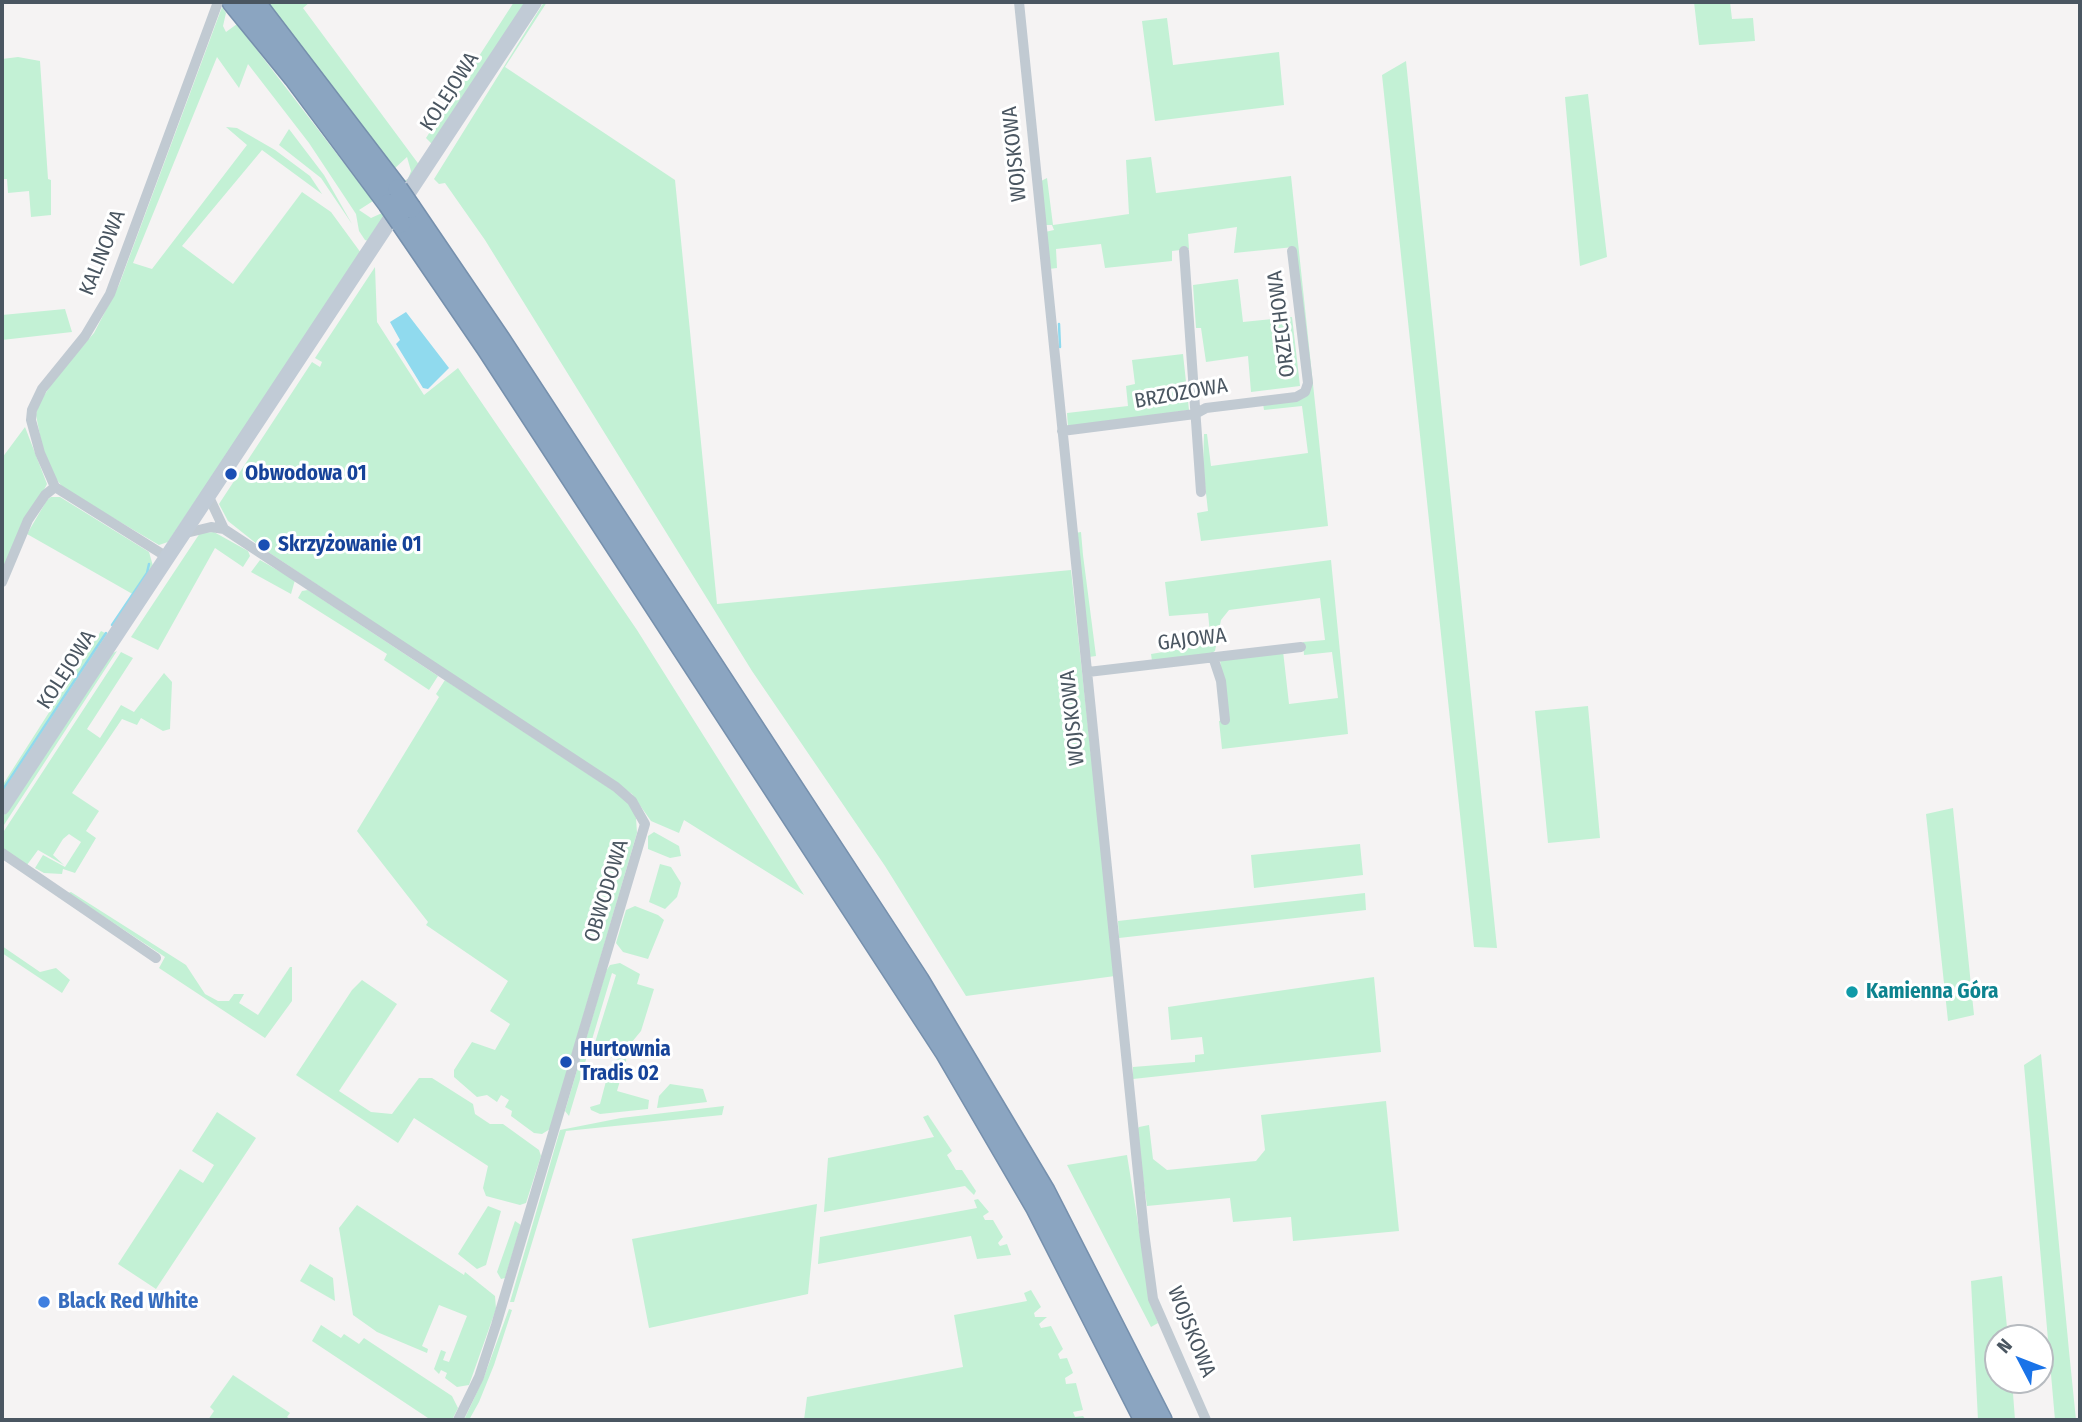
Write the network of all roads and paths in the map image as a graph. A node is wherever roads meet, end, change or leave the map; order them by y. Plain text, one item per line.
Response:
1 (218, 2) edge
2 (232, 2) edge
3 (255, 2) edge
4 (534, 2) edge
5 (1019, 2) edge
6 (399, 206) junction
7 (1184, 251) dead end
8 (1292, 251) dead end
9 (1305, 392) joint
10 (1195, 414) junction
11 (1062, 431) junction
12 (55, 487) junction
13 (1201, 492) dead end
14 (208, 495) junction
15 (224, 529) junction
16 (182, 534) junction
17 (167, 556) junction
18 (2, 582) edge
19 (1301, 647) dead end
20 (1213, 657) junction
21 (1088, 672) junction
22 (1225, 720) dead end
23 (2, 807) edge
24 (2, 853) edge
25 (156, 958) dead end
26 (458, 1420) edge
27 (1144, 1420) edge
28 (1162, 1420) edge
29 (1206, 1420) edge

1 - 12 street, KALINOWA
2 - 6 highway
3 - 6 highway
4 - 6 street, KOLEJOWA
5 - 11 street, WOJSKOWA
6 - 14 street, KOLEJOWA
6 - 27 highway
6 - 28 highway
7 - 10 street
8 - 9 street, ORZECHOWA
9 - 10 street, BRZOZOWA
10 - 11 street, BRZOZOWA
10 - 13 street
11 - 21 street, WOJSKOWA
12 - 17 street
12 - 18 street
14 - 15 street
14 - 16 street, KOLEJOWA
15 - 16 street
15 - 26 street, OBWODOWA
16 - 17 street, KOLEJOWA
17 - 23 street, KOLEJOWA
19 - 20 street, GAJOWA
20 - 21 street, GAJOWA
20 - 22 street
21 - 29 street, WOJSKOWA
24 - 25 street

